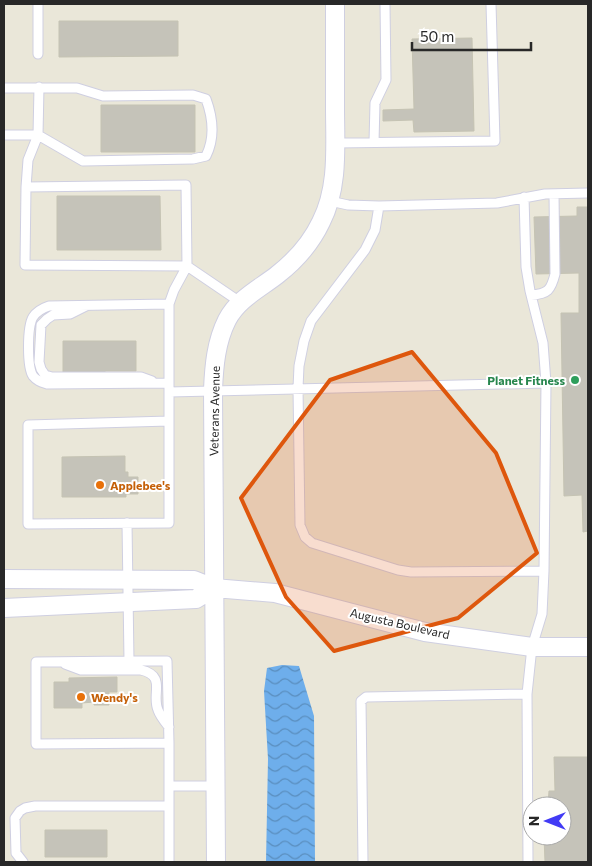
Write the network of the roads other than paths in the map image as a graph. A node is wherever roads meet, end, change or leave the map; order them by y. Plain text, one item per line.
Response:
1 (38, 4) edge
2 (335, 4) edge
3 (385, 4) edge
4 (491, 4) edge
5 (38, 54) dead end
6 (39, 87) junction
7 (4, 88) edge
8 (4, 135) edge
9 (38, 135) junction
10 (374, 142) junction
11 (335, 143) junction
12 (26, 187) junction
13 (588, 193) edge
14 (554, 194) junction
15 (524, 197) junction
16 (330, 201) junction
17 (379, 206) junction
18 (187, 266) junction
19 (531, 295) junction
20 (240, 302) junction
21 (169, 304) junction
22 (546, 383) junction
23 (169, 388) junction
24 (298, 388) junction
25 (213, 390) junction
26 (170, 421) junction
27 (127, 523) junction
28 (544, 572) junction
29 (4, 579) edge
30 (128, 579) junction
31 (214, 588) junction
32 (128, 601) junction
33 (4, 608) edge
34 (532, 647) junction
35 (588, 647) edge
36 (128, 661) junction
37 (59, 662) junction
38 (527, 694) junction
39 (169, 728) junction
40 (169, 744) junction
41 (169, 786) junction
42 (215, 786) junction
43 (170, 806) junction
44 (23, 862) edge
45 (170, 862) edge
46 (216, 862) edge
47 (363, 862) edge
48 (528, 862) edge

1 - 5 lane
2 - 11 street, Veterans Avenue
3 - 10 lane
4 - 10 lane
6 - 7 lane
6 - 9 lane
6 - 9 lane
8 - 9 lane
9 - 12 lane
10 - 11 lane
11 - 16 street, Veterans Avenue
12 - 18 lane
12 - 18 lane
13 - 14 lane
14 - 15 lane
14 - 19 lane
15 - 17 lane
15 - 19 lane
16 - 17 lane
16 - 20 street, Veterans Avenue
17 - 24 lane
18 - 20 lane
18 - 21 lane
19 - 22 lane
20 - 25 street, Veterans Avenue
21 - 23 lane
21 - 23 lane
22 - 24 lane
22 - 28 lane
23 - 25 lane
23 - 26 lane
24 - 25 lane
24 - 28 lane
25 - 31 street, Veterans Avenue
26 - 27 lane
26 - 27 lane
27 - 30 lane
28 - 34 lane
29 - 30 street, Augusta Boulevard
30 - 31 street, Augusta Boulevard
30 - 32 lane
31 - 32 street
31 - 34 street, Augusta Boulevard
31 - 42 street, Veterans Avenue
32 - 33 street
32 - 36 lane
34 - 35 street, Augusta Boulevard
34 - 38 lane
36 - 37 lane
36 - 39 lane
37 - 39 lane
37 - 40 lane
38 - 47 lane
38 - 48 lane
39 - 40 lane
40 - 41 lane
41 - 42 lane
41 - 43 lane
42 - 46 street, Veterans Avenue
43 - 44 lane
43 - 45 lane

